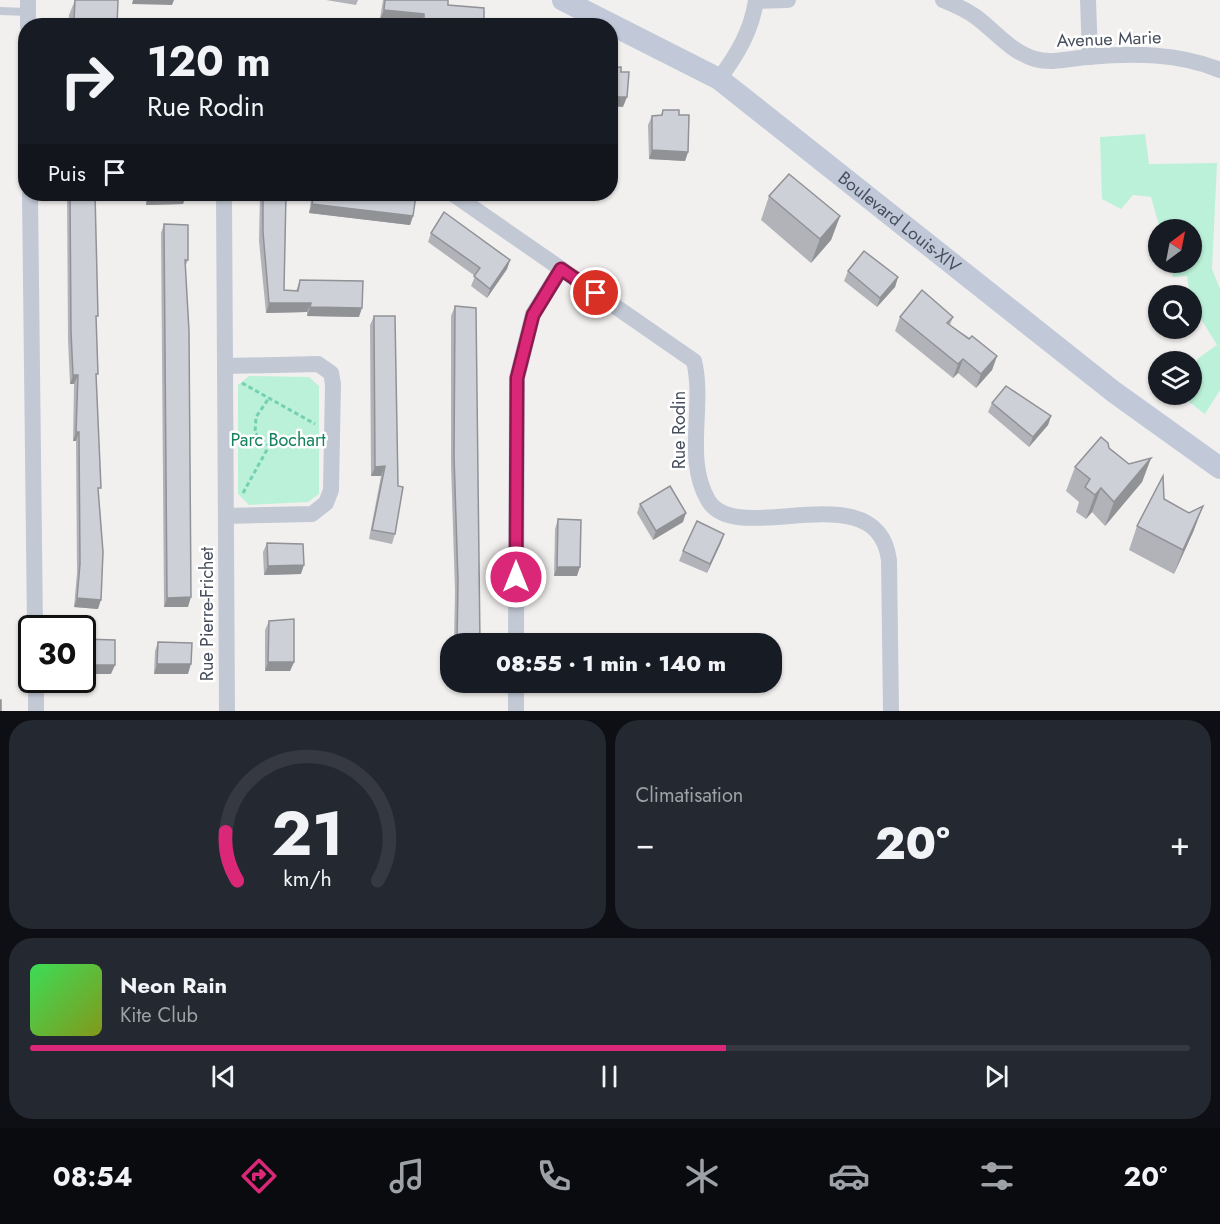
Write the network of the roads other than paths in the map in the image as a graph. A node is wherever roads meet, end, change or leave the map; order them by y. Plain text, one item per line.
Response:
1 (563, 0) edge
2 (788, 0) edge
3 (943, 0) edge
4 (1088, 0) edge
5 (756, 1) edge
6 (0, 11) edge
7 (28, 12) edge
8 (599, 18) edge
9 (618, 28) edge
10 (1090, 57) junction
11 (1220, 70) edge
12 (719, 79) junction
13 (30, 201) edge
14 (225, 201) edge
15 (463, 201) edge
16 (561, 269) junction
17 (226, 370) junction
18 (1220, 468) edge
19 (226, 516) junction
20 (35, 615) edge
21 (516, 633) edge
22 (36, 693) edge
23 (516, 693) edge
24 (36, 711) edge
25 (227, 711) edge
26 (516, 711) edge
27 (891, 711) edge

1 - 8 main road, Boulevard Louis-XIV
2 - 5 street
3 - 10 street, Avenue Marie
4 - 10 street
5 - 12 street
6 - 7 lane
9 - 12 main road, Boulevard Louis-XIV
10 - 11 street, Avenue Marie
12 - 18 main road, Boulevard Louis-XIV
13 - 20 street
14 - 17 street, Rue Pierre-Frichet
15 - 16 street, Rue Rodin
16 - 21 street
16 - 27 street, Rue Rodin
17 - 19 street, Rue Pierre-Frichet
17 - 19 street
19 - 25 street, Rue Pierre-Frichet
22 - 24 street
23 - 26 street

